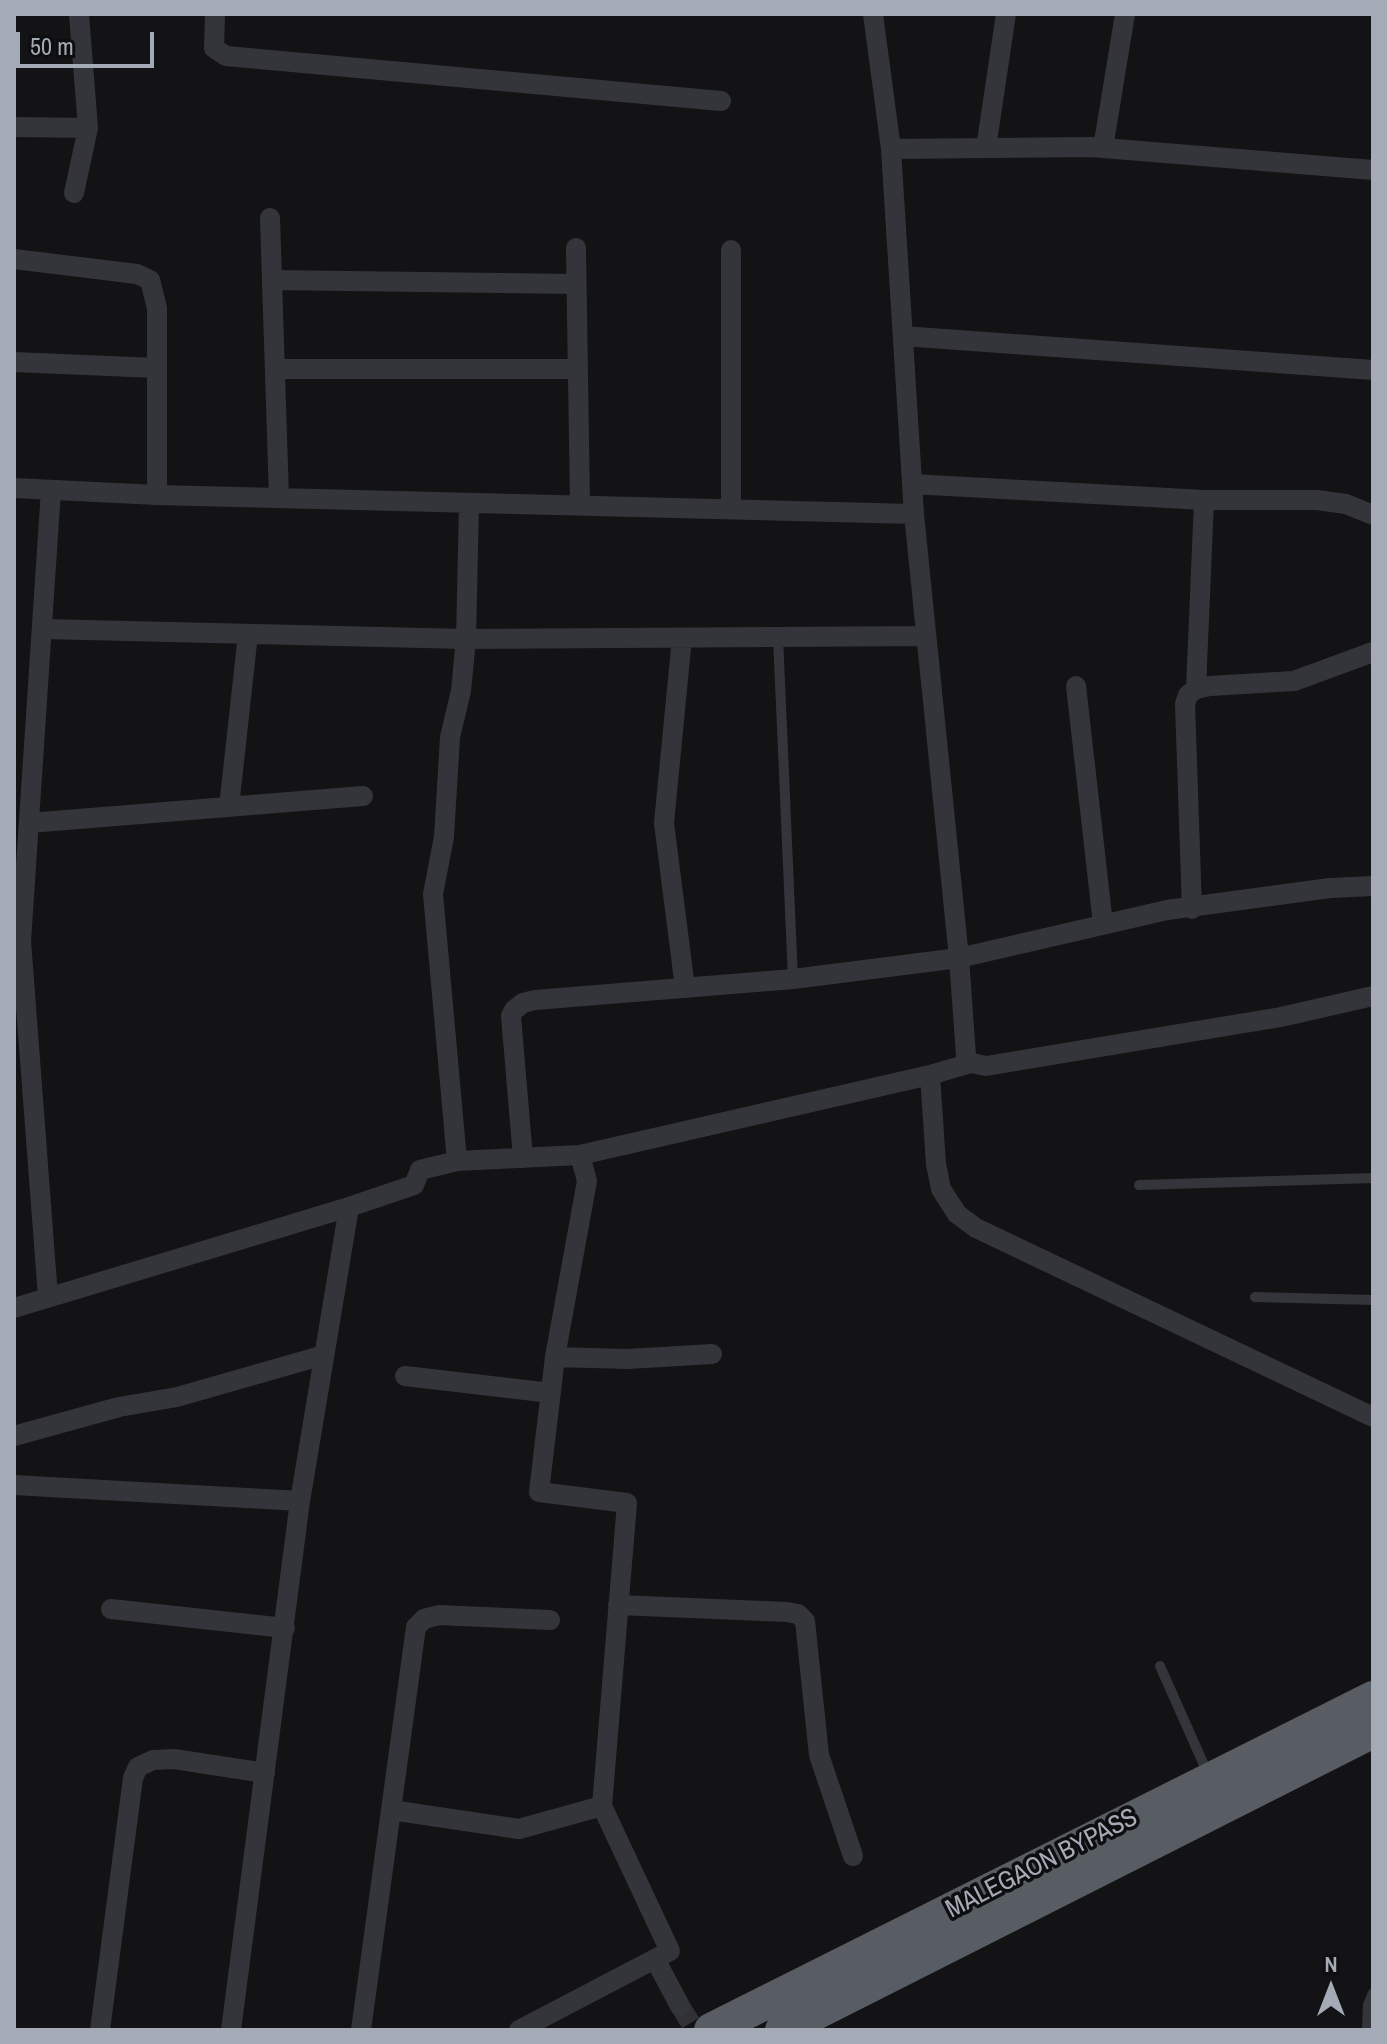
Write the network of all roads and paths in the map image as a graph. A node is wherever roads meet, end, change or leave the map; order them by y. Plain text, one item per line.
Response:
1 (79, 14) edge
2 (215, 14) edge
3 (873, 14) edge
4 (1006, 14) edge
5 (1125, 14) edge
6 (721, 101) dead end
7 (14, 127) edge
8 (88, 128) junction
9 (986, 148) junction
10 (1103, 148) junction
11 (891, 149) junction
12 (1373, 170) edge
13 (74, 193) dead end
14 (270, 218) dead end
15 (576, 248) dead end
16 (731, 250) dead end
17 (14, 259) edge
18 (272, 280) junction
19 (576, 284) junction
20 (903, 336) junction
21 (14, 362) edge
22 (157, 368) junction
23 (275, 369) junction
24 (578, 369) junction
25 (1373, 370) edge
26 (912, 484) junction
27 (14, 488) edge
28 (51, 490) junction
29 (157, 495) junction
30 (279, 498) junction
31 (1204, 500) junction
32 (469, 503) junction
33 (580, 505) junction
34 (731, 509) junction
35 (914, 514) junction
36 (1373, 515) edge
37 (43, 629) junction
38 (248, 634) junction
39 (925, 636) junction
40 (778, 637) junction
41 (682, 638) junction
42 (466, 639) junction
43 (1373, 652) edge
44 (1076, 686) dead end
45 (1196, 689) junction
46 (363, 796) dead end
47 (229, 807) junction
48 (29, 823) junction
49 (1373, 886) edge
50 (1192, 909) junction
51 (1103, 924) junction
52 (959, 958) junction
53 (793, 979) junction
54 (685, 988) junction
55 (1373, 996) edge
56 (971, 1063) junction
57 (930, 1075) junction
58 (580, 1155) junction
59 (523, 1158) junction
60 (457, 1161) junction
61 (1373, 1178) edge
62 (1139, 1185) dead end
63 (349, 1207) junction
64 (48, 1297) junction
65 (1255, 1297) dead end
66 (1373, 1300) edge
67 (14, 1308) edge
68 (712, 1354) dead end
69 (324, 1355) junction
70 (555, 1357) junction
71 (405, 1376) dead end
72 (551, 1393) junction
73 (1373, 1417) edge
74 (14, 1436) edge
75 (14, 1485) edge
76 (300, 1501) junction
77 (618, 1605) junction
78 (111, 1609) dead end
79 (550, 1620) dead end
80 (285, 1628) junction
81 (1160, 1666) dead end
82 (1373, 1698) edge
83 (1373, 1731) edge
84 (265, 1773) junction
85 (1210, 1780) junction
86 (602, 1806) junction
87 (391, 1810) junction
88 (853, 1856) dead end
89 (655, 1959) junction
90 (1373, 1993) edge
91 (680, 2006) tunnel mouth
92 (100, 2030) edge
93 (231, 2030) edge
94 (361, 2030) edge
95 (519, 2030) edge
96 (711, 2030) edge
97 (782, 2030) edge
98 (1367, 2030) edge

1 - 8 street
2 - 6 street
3 - 11 street
4 - 9 street
5 - 10 street
7 - 8 street
8 - 13 street
9 - 10 street
9 - 11 street
10 - 12 street
11 - 20 street
14 - 18 street
15 - 19 street
16 - 34 street
17 - 22 street
18 - 19 street
18 - 23 street
19 - 24 street
20 - 25 street
20 - 26 street
21 - 22 street
22 - 29 street
23 - 24 street
23 - 30 street
24 - 33 street
26 - 31 street
26 - 35 street
27 - 28 street
28 - 29 street
28 - 37 street
29 - 30 street
30 - 32 street
31 - 36 street
31 - 45 street
32 - 33 street
32 - 42 street
33 - 34 street
34 - 35 street
35 - 39 street
37 - 38 street
37 - 48 street
38 - 42 street
38 - 47 street
39 - 40 street
39 - 52 street
40 - 41 street
40 - 53 lane
41 - 42 street
41 - 54 street
42 - 60 street
43 - 45 street
44 - 51 street
45 - 50 street
46 - 47 street
47 - 48 street
48 - 64 street
49 - 50 street
50 - 51 street
51 - 52 street
52 - 53 street
52 - 56 street
53 - 54 street
54 - 59 street
55 - 56 street
56 - 57 street
57 - 58 street
57 - 73 street
58 - 59 street
58 - 70 street
59 - 60 street
60 - 63 street
61 - 62 lane
63 - 64 street
63 - 69 street
64 - 67 street
65 - 66 lane
68 - 70 street
69 - 74 street
69 - 76 street
70 - 72 street
71 - 72 street
72 - 77 street
75 - 76 street
76 - 80 street
77 - 86 street
77 - 88 street
78 - 80 street
79 - 87 street
80 - 84 street
81 - 85 lane
82 - 85 highway, MALEGAON BYPASS
83 - 97 highway, MALEGAON BYPASS
84 - 92 street
84 - 93 street
85 - 96 highway, MALEGAON BYPASS
86 - 87 street
86 - 89 street
87 - 94 street
89 - 91 street
89 - 95 street
90 - 98 lane

